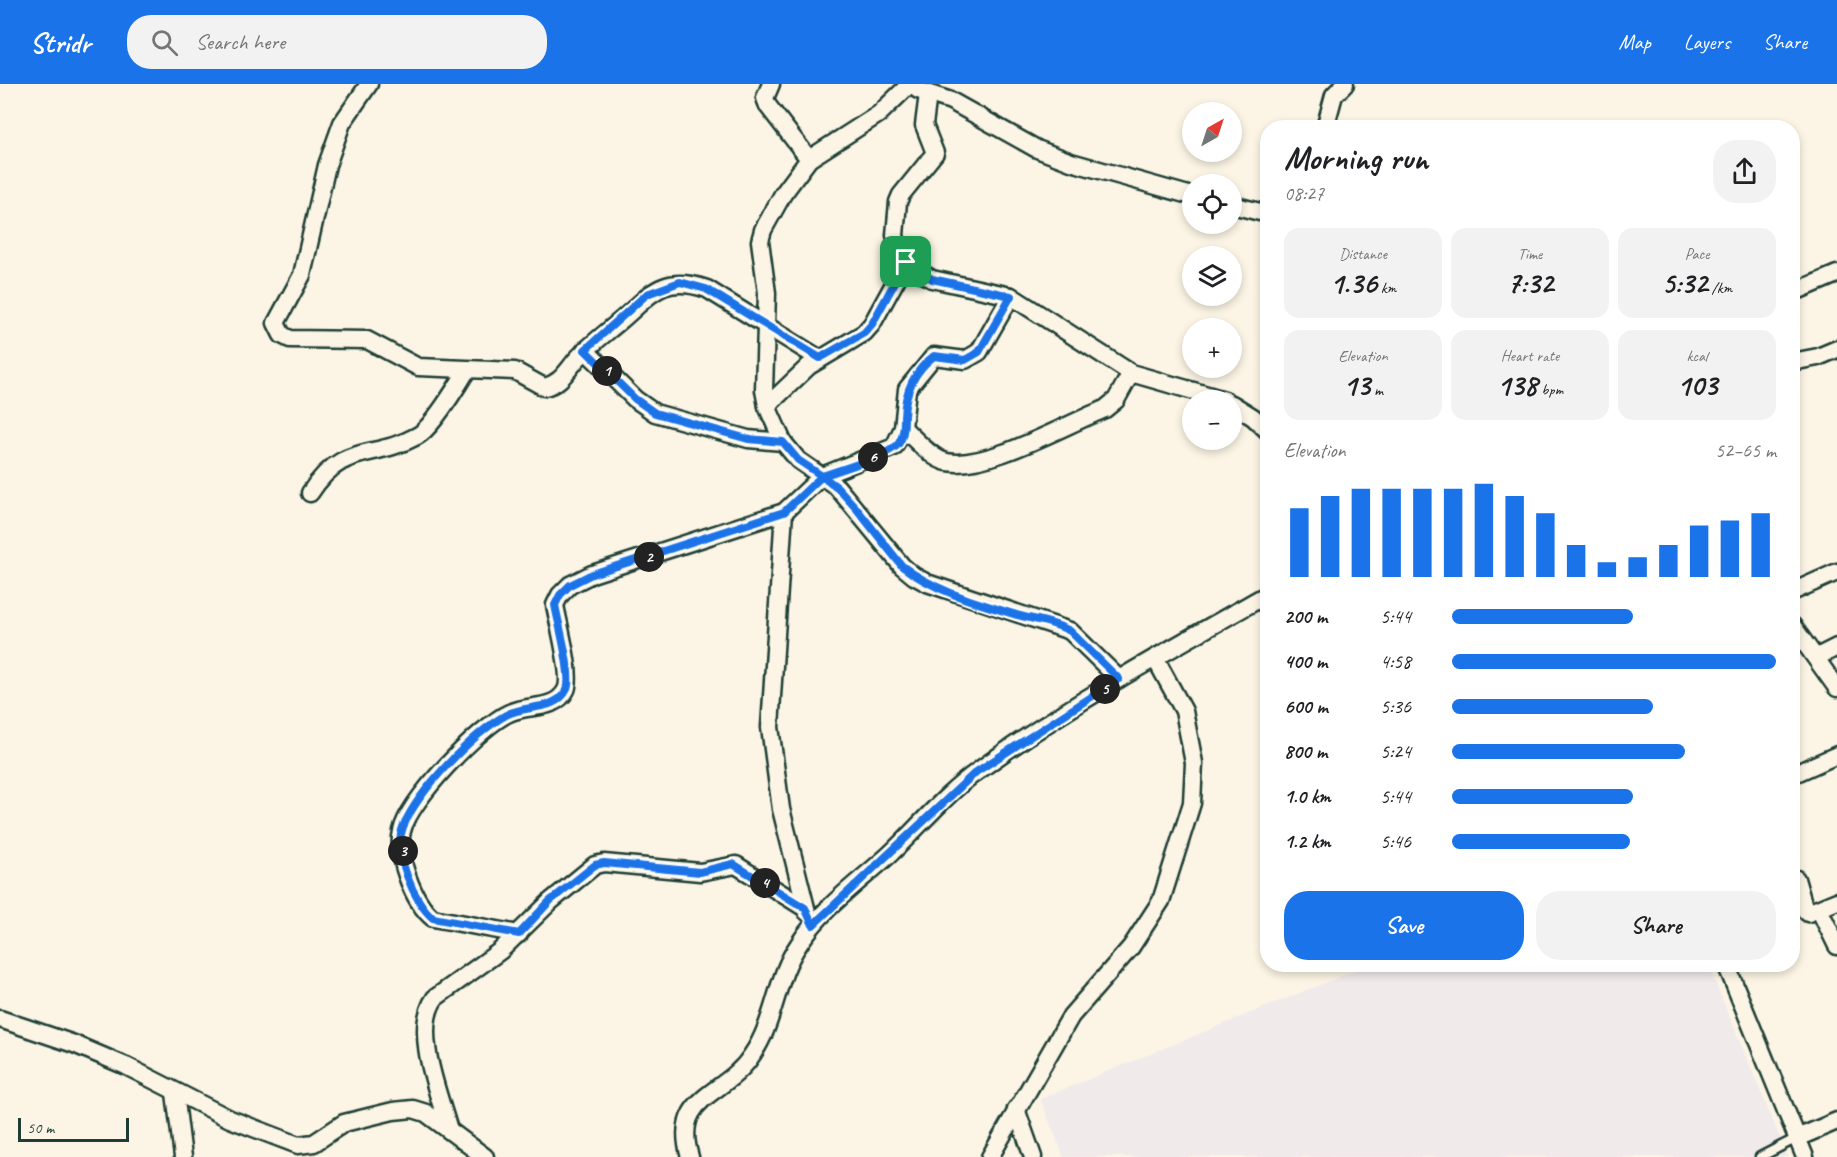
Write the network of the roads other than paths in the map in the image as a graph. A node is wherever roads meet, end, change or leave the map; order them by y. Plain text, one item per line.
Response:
1 (369, 84) edge
2 (771, 84) edge
3 (1345, 84) edge
4 (907, 85) edge
5 (928, 94) junction
6 (1327, 120) edge
7 (809, 159) junction
8 (1182, 193) edge
9 (1242, 208) edge
10 (1260, 212) edge
11 (906, 262) junction
12 (1837, 274) edge
13 (1800, 290) edge
14 (1011, 296) junction
15 (766, 324) junction
16 (1837, 349) edge
17 (585, 350) junction
18 (820, 358) junction
19 (1800, 360) edge
20 (467, 370) junction
21 (1131, 373) junction
22 (1191, 390) edge
23 (767, 406) junction
24 (1242, 410) edge
25 (1260, 424) edge
26 (903, 428) junction
27 (783, 442) junction
28 (822, 476) junction
29 (310, 493) dead end
30 (784, 512) junction
31 (1837, 573) edge
32 (1800, 589) edge
33 (1260, 599) edge
34 (1800, 636) edge
35 (1837, 647) edge
36 (1816, 657) junction
37 (1155, 658) junction
38 (1119, 679) junction
39 (1837, 688) edge
40 (1837, 755) edge
41 (1800, 771) edge
42 (1800, 893) edge
43 (1837, 901) edge
44 (805, 908) junction
45 (1819, 909) junction
46 (813, 925) junction
47 (519, 934) junction
48 (1837, 946) edge
49 (1729, 972) edge
50 (0, 1019) edge
51 (175, 1093) junction
52 (1016, 1109) junction
53 (1837, 1121) edge
54 (449, 1130) junction
55 (1797, 1138) junction
56 (183, 1157) edge
57 (485, 1157) edge
58 (690, 1157) edge
59 (990, 1157) edge
60 (1033, 1157) edge
61 (1760, 1157) edge
62 (1805, 1157) edge

1 - 20 street
2 - 7 street
3 - 6 street
4 - 5 street
4 - 7 street
5 - 8 street
5 - 11 street
7 - 15 street
9 - 10 street
11 - 14 street
11 - 18 street
12 - 13 street
14 - 21 street
14 - 26 street
15 - 17 street
15 - 18 street
15 - 23 street
16 - 19 street
17 - 20 street
17 - 27 street
18 - 23 street
20 - 29 street
21 - 22 street
21 - 26 street
23 - 27 street
24 - 25 street
26 - 28 street
27 - 28 street
28 - 30 street
28 - 38 street
30 - 44 street
30 - 47 street
31 - 32 street
33 - 37 street
34 - 36 street
35 - 36 street
36 - 39 street
37 - 38 street
37 - 52 street
38 - 46 street
40 - 41 street
42 - 45 street
43 - 45 street
44 - 46 street
44 - 47 street
45 - 48 street
46 - 58 street
47 - 54 street
49 - 55 street
50 - 51 street
51 - 54 street
51 - 56 street
52 - 59 street
52 - 60 street
53 - 55 street
54 - 57 street
55 - 61 lane
55 - 62 street

